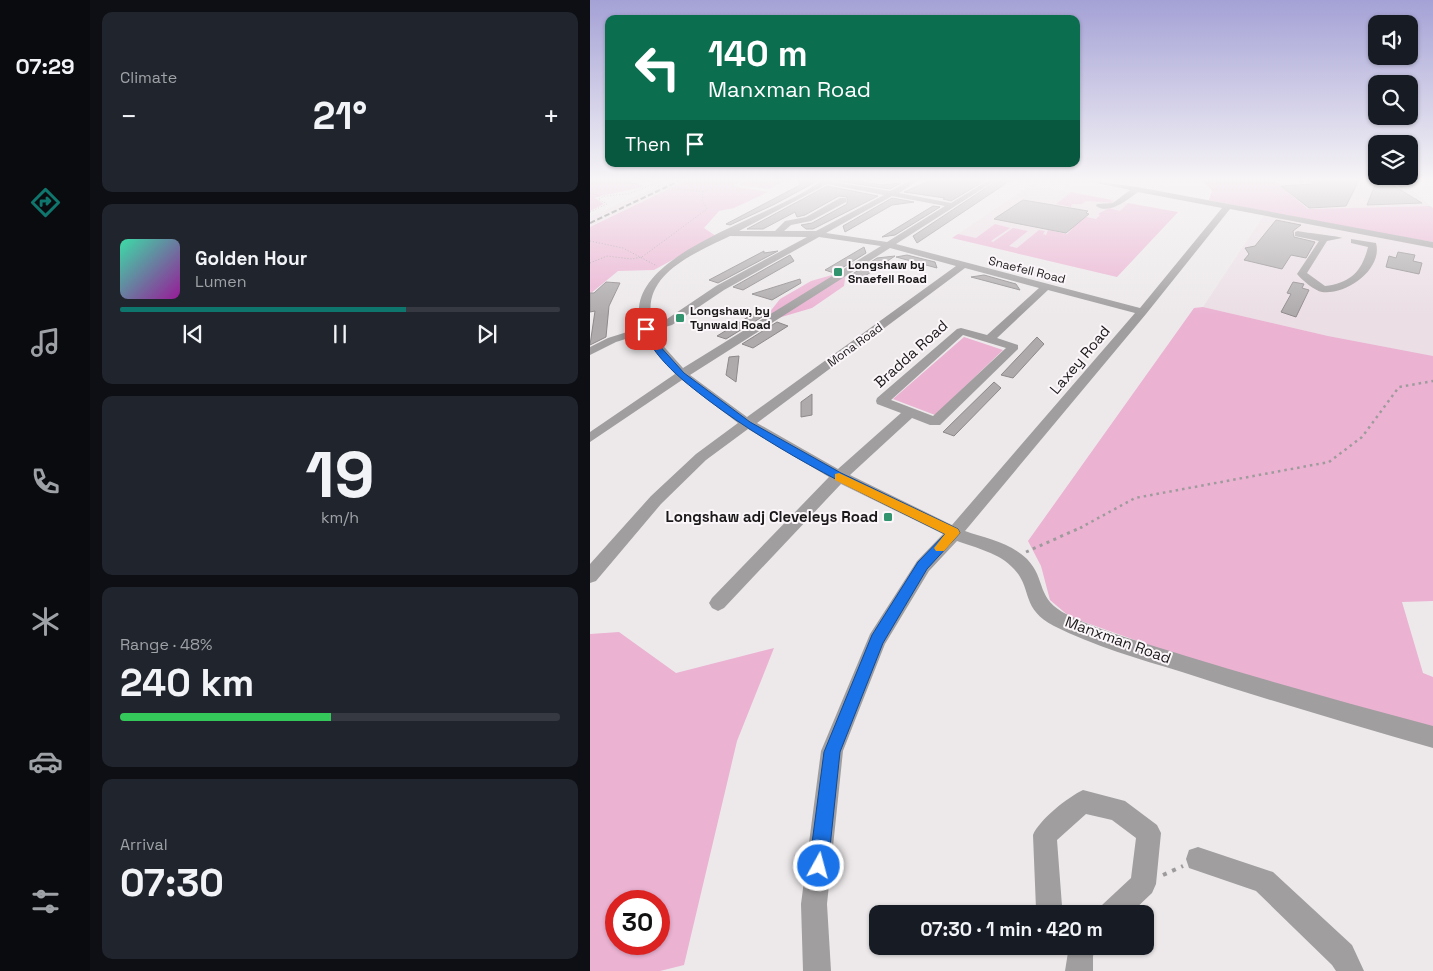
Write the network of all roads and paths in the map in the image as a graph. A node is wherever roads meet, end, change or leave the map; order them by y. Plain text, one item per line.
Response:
1 (684, 225) edge
2 (744, 225) edge
3 (786, 225) edge
4 (833, 225) edge
5 (920, 225) edge
6 (1212, 225) edge
7 (1325, 225) edge
8 (1343, 229) junction
9 (728, 234) junction
10 (777, 234) junction
11 (817, 234) junction
12 (1298, 234) dead end
13 (1338, 238) junction
14 (1324, 239) junction
15 (590, 241) edge
16 (889, 245) junction
17 (1433, 246) edge
18 (642, 257) junction
19 (590, 262) edge
20 (962, 266) junction
21 (665, 269) junction
22 (1046, 287) junction
23 (1142, 312) junction
24 (646, 329) junction
25 (989, 339) junction
26 (590, 352) edge
27 (681, 375) junction
28 (1433, 381) edge
29 (910, 412) junction
30 (747, 424) junction
31 (590, 438) edge
32 (837, 476) junction
33 (954, 533) junction
34 (1014, 557) junction
35 (590, 576) edge
36 (718, 603) dead end
37 (1433, 737) edge
38 (1198, 859) joint
39 (1143, 884) junction
40 (1049, 905) edge
41 (1121, 905) edge
42 (817, 971) edge
43 (1350, 971) edge

1 - 18 path
2 - 9 street, Manxman Road
3 - 10 street
4 - 11 street
5 - 16 street
6 - 23 street, Laxey Road
7 - 8 street
8 - 13 street
8 - 17 street
9 - 10 street, Snaefell Road
9 - 21 street, Manxman Road
10 - 11 street, Snaefell Road
11 - 16 street, Snaefell Road
11 - 24 street
12 - 14 street
13 - 14 street
13 - 14 street
15 - 18 path
16 - 20 street, Snaefell Road
16 - 27 street
18 - 19 path
18 - 21 path
20 - 22 street, Snaefell Road
20 - 30 street, Mona Road
21 - 24 street, Manxman Road
22 - 23 street, Snaefell Road
22 - 25 street
23 - 33 street, Laxey Road
24 - 26 street
24 - 27 street, Manxman Road
25 - 29 street, Bradda Road
25 - 29 street, Bradda Road
27 - 30 street, Manxman Road
27 - 31 street
28 - 34 path
29 - 32 street
30 - 32 street, Manxman Road
30 - 35 street, Mona Road
32 - 33 street, Manxman Road
32 - 36 street
33 - 34 street, Manxman Road
33 - 42 street, Laxey Road
34 - 37 street, Manxman Road
38 - 39 path
38 - 43 street
39 - 40 street
39 - 41 street

